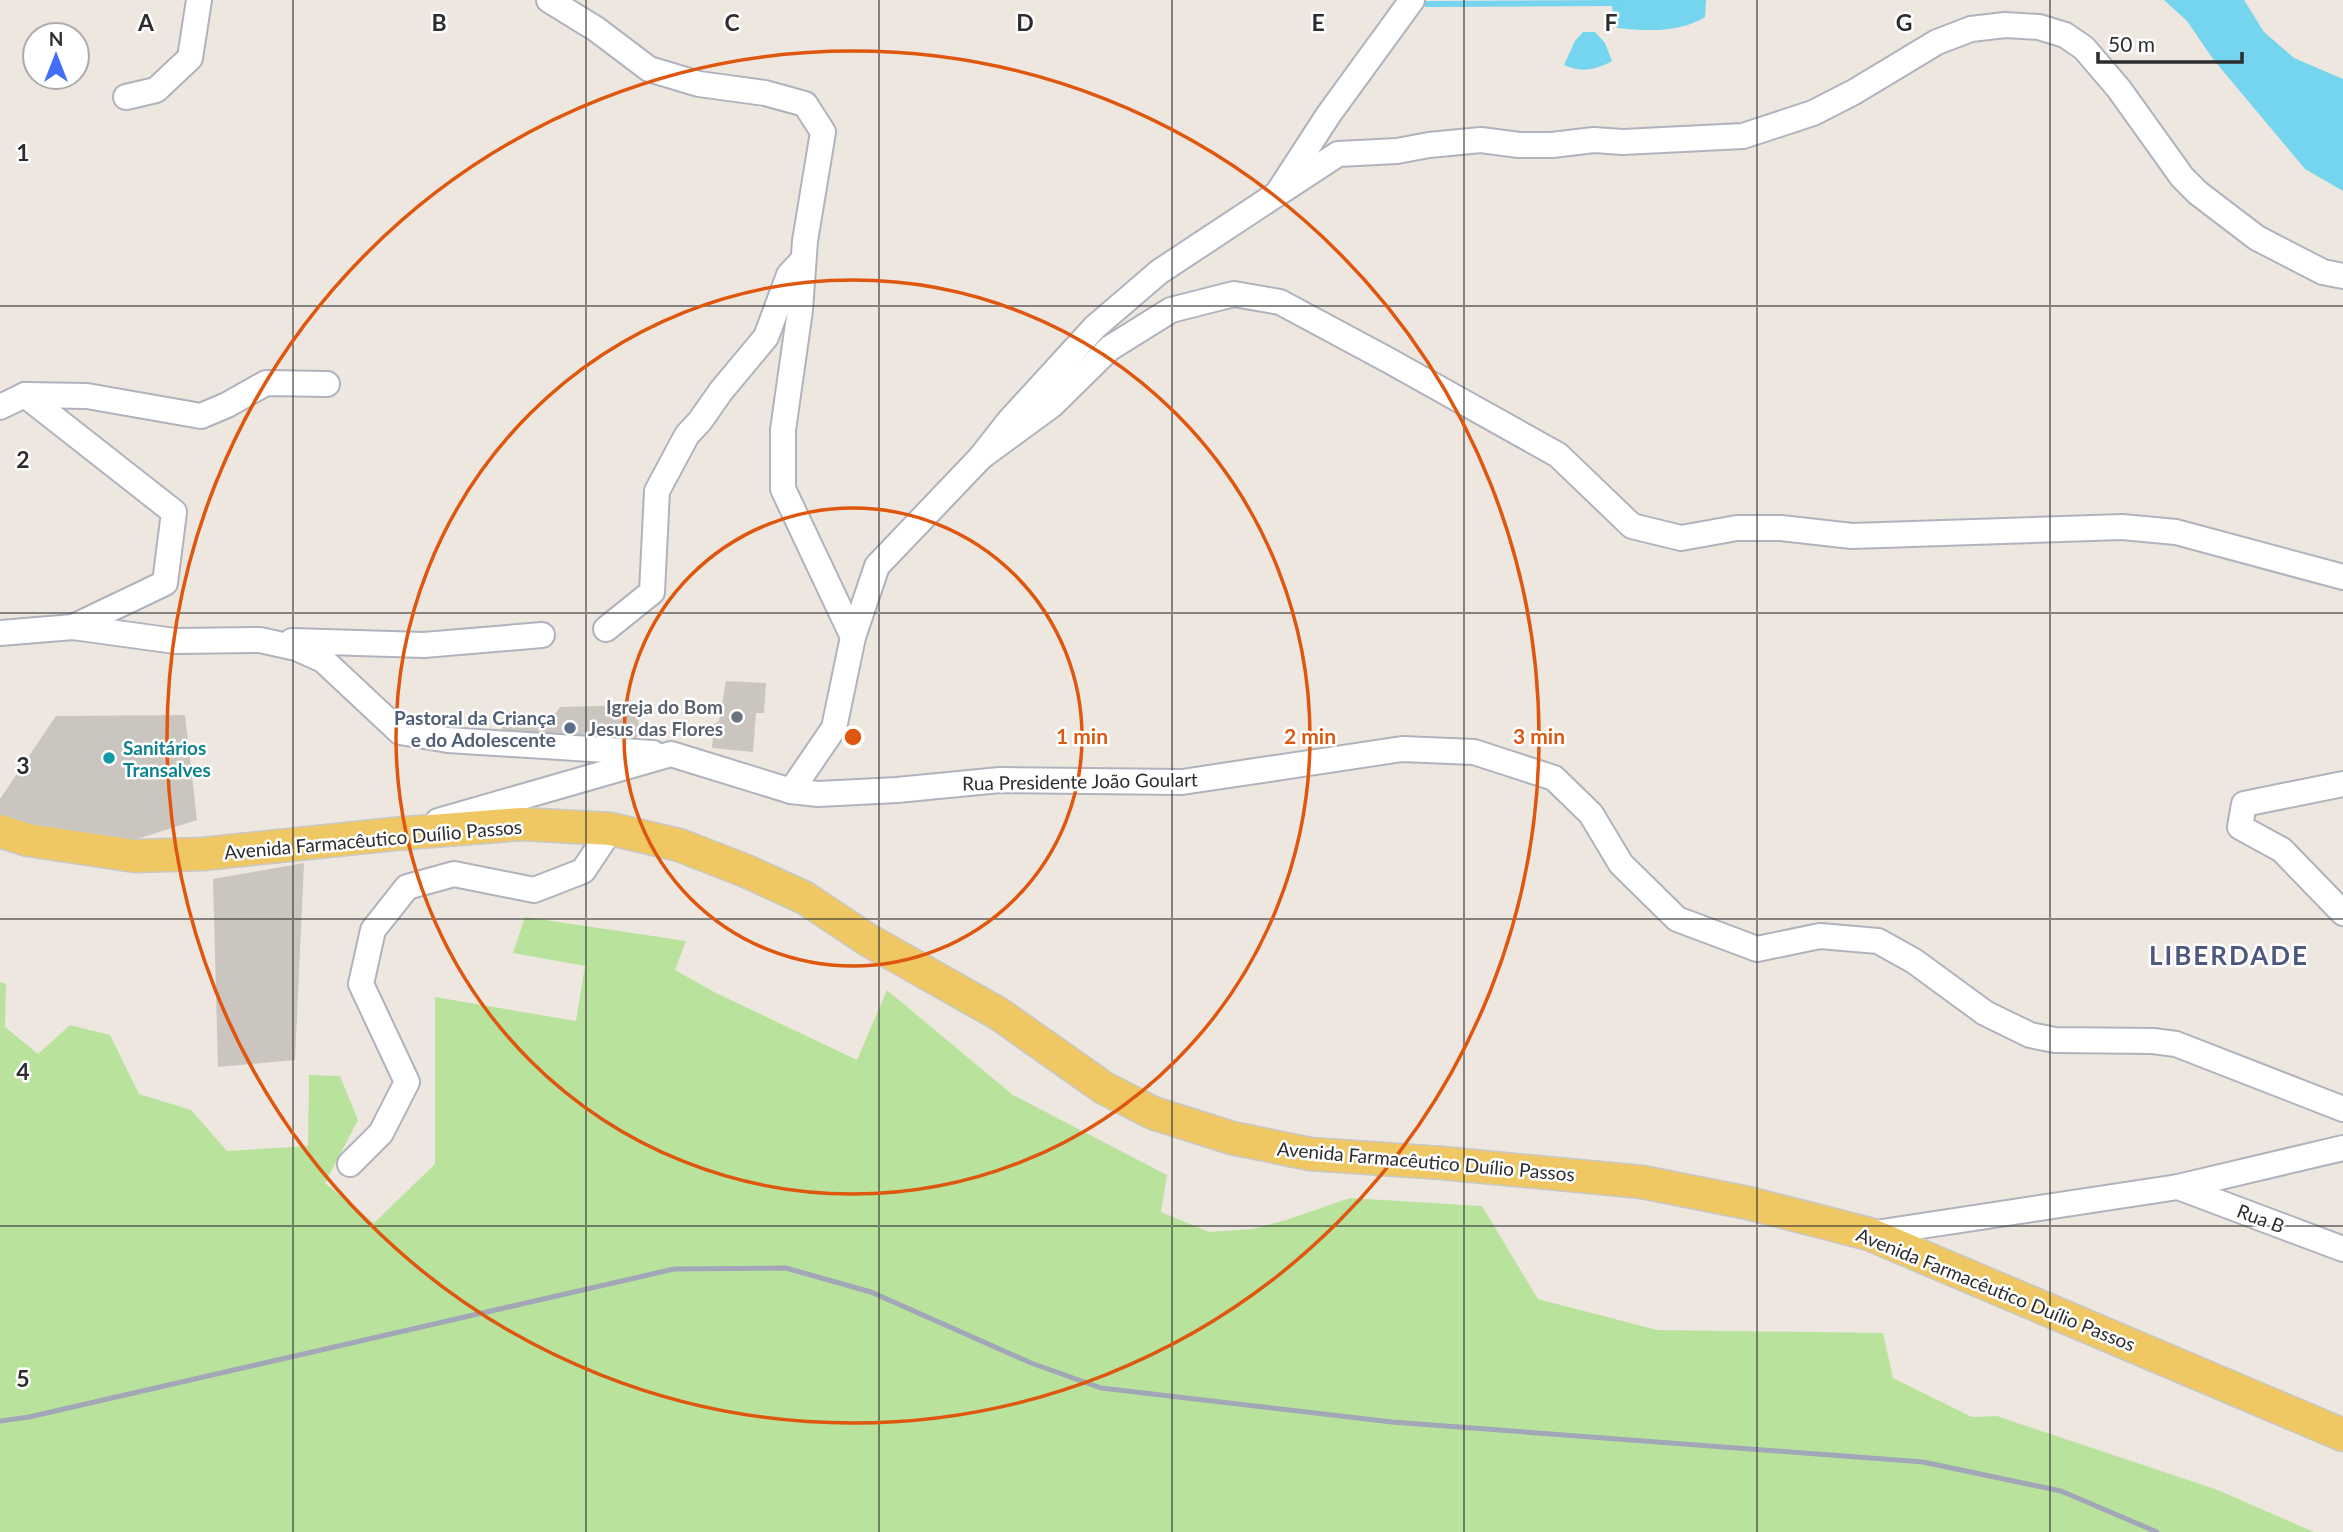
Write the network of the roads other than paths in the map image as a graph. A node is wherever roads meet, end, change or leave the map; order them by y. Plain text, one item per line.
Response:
1 (199, 0) edge
2 (549, 0) edge
3 (1412, 0) edge
4 (126, 97) dead end
5 (1277, 194) junction
6 (804, 260) junction
7 (2343, 275) edge
8 (327, 384) dead end
9 (25, 395) junction
10 (0, 407) edge
11 (981, 457) junction
12 (2343, 577) edge
13 (72, 627) junction
14 (606, 629) dead end
15 (0, 633) edge
16 (542, 635) dead end
17 (853, 637) junction
18 (260, 640) junction
19 (671, 754) junction
20 (2343, 783) edge
21 (791, 791) junction
22 (611, 829) junction
23 (0, 831) edge
24 (394, 834) junction
25 (2343, 913) edge
26 (2343, 1109) edge
27 (2343, 1148) edge
28 (349, 1164) dead end
29 (2178, 1187) junction
30 (1869, 1234) junction
31 (2343, 1249) edge
32 (2343, 1435) edge

1 - 4 street
2 - 6 street
3 - 5 street
5 - 7 street
5 - 11 street
6 - 14 street
6 - 17 street
8 - 9 street
9 - 10 street
9 - 13 street
11 - 12 street
11 - 17 street
13 - 15 street, Rua Presidente João Goulart
13 - 18 street, Rua Presidente João Goulart
16 - 18 street
17 - 21 street
18 - 19 street, Rua Presidente João Goulart
19 - 21 street, Rua Presidente João Goulart
19 - 24 street
20 - 25 street
21 - 26 street, Rua Presidente João Goulart
22 - 24 main road, Avenida Farmacêutico Duílio Passos
22 - 28 street
22 - 30 main road, Avenida Farmacêutico Duílio Passos
23 - 24 main road, Avenida Farmacêutico Duílio Passos
27 - 29 street
29 - 30 street
29 - 31 street, Rua B
30 - 32 main road, Avenida Farmacêutico Duílio Passos

